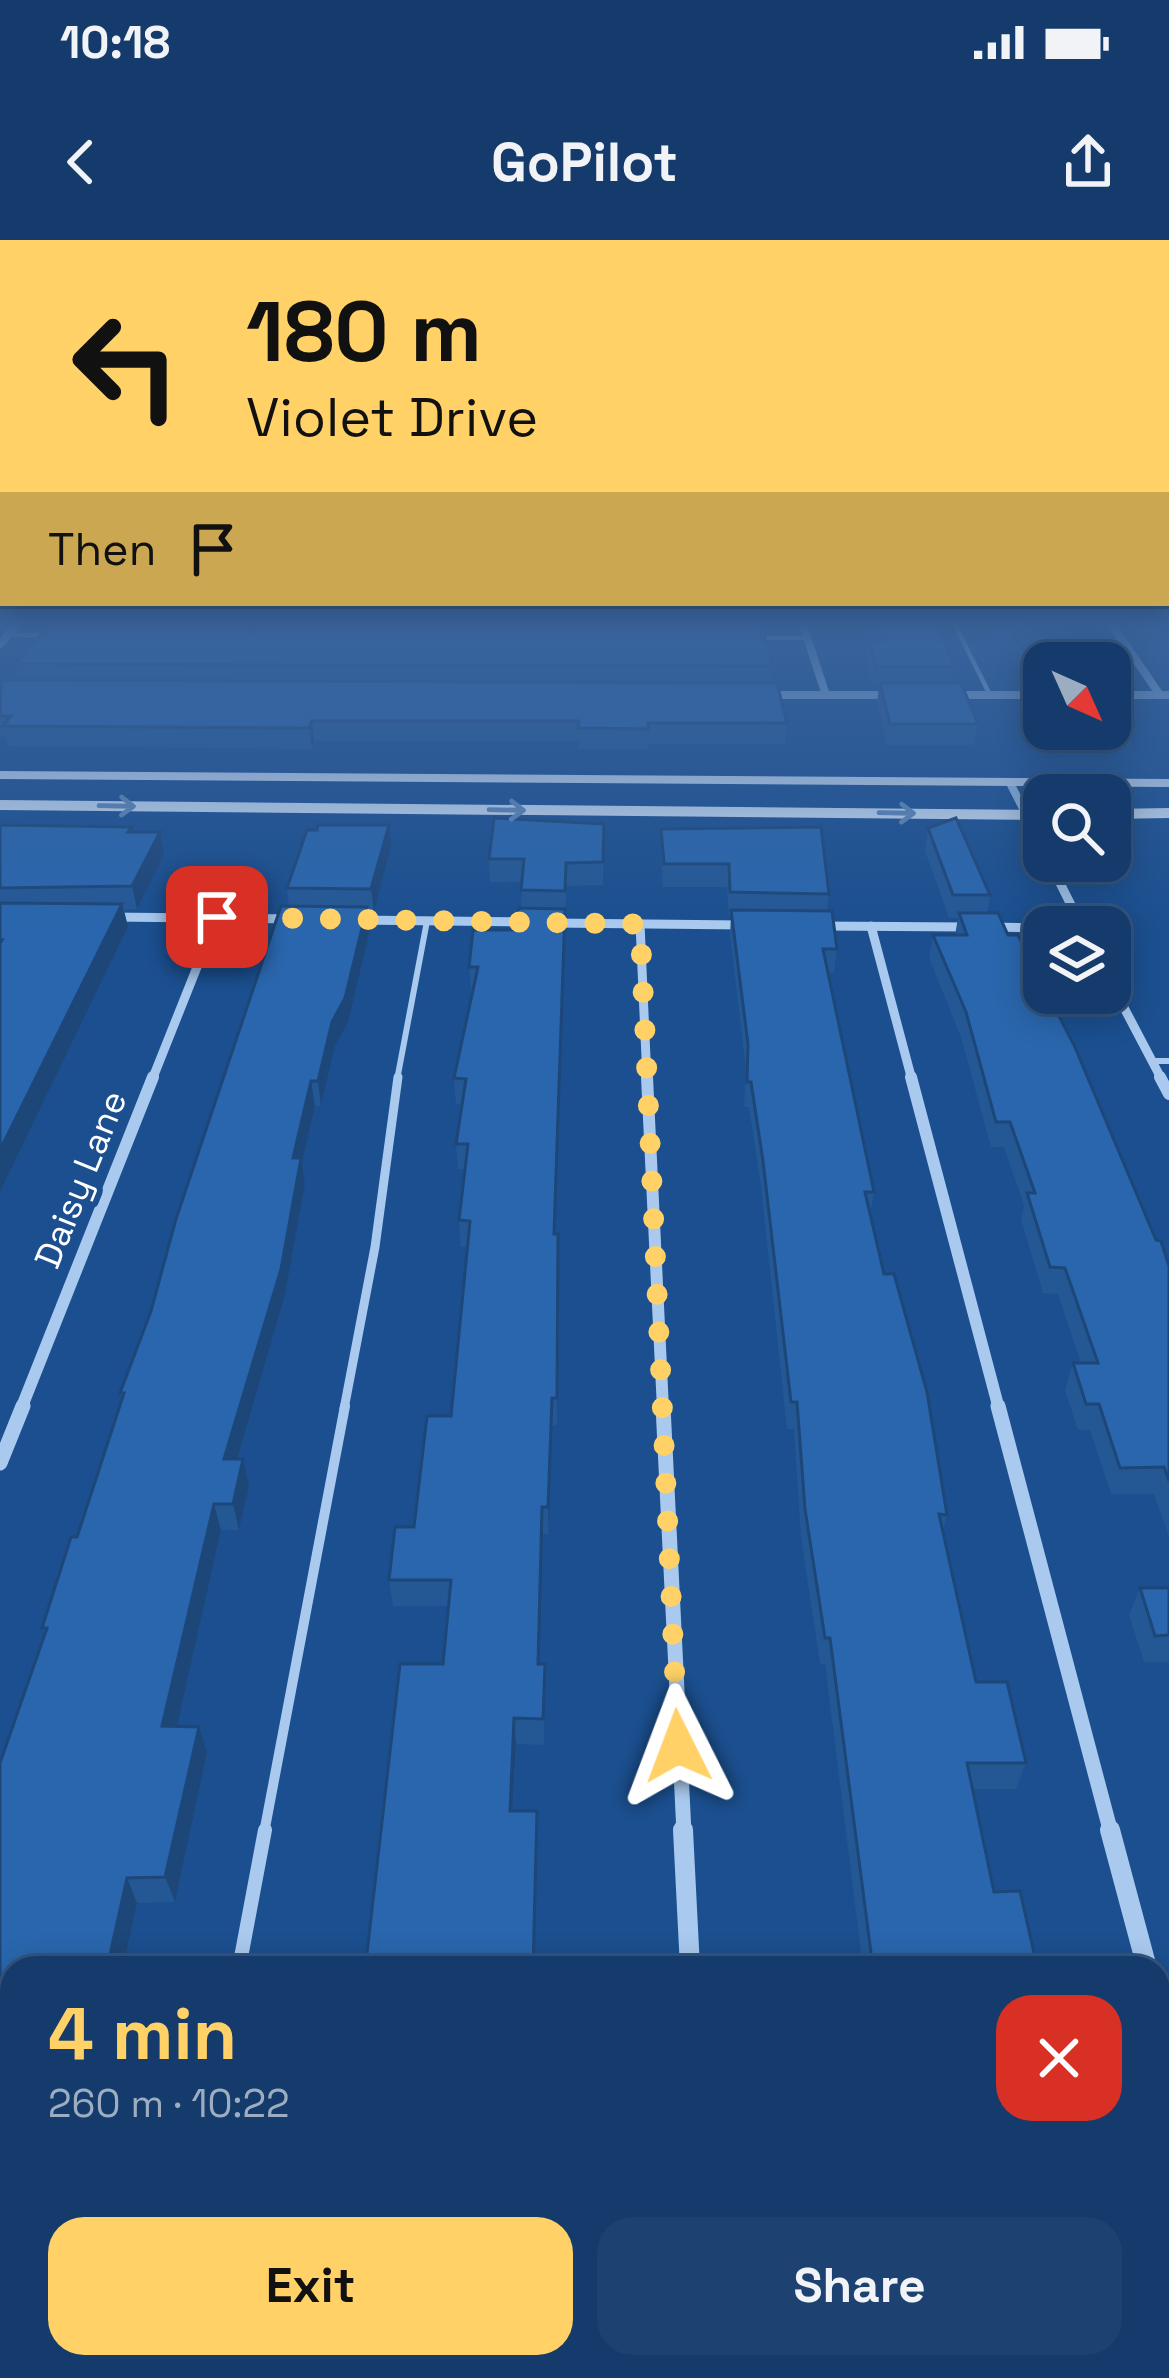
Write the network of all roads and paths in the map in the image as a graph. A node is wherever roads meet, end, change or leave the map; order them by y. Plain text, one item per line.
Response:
1 (0, 775) edge
2 (1010, 783) junction
3 (1169, 783) edge
4 (1023, 800) edge
5 (0, 805) edge
6 (1131, 814) edge
7 (1169, 814) edge
8 (1023, 815) edge
9 (87, 917) edge
10 (217, 917) junction
11 (310, 919) edge
12 (334, 919) edge
13 (427, 921) junction
14 (640, 924) junction
15 (756, 925) edge
16 (802, 926) edge
17 (871, 926) junction
18 (1023, 928) edge
19 (1127, 1014) edge
20 (1152, 1061) junction
21 (1169, 1061) edge
22 (1169, 1094) edge
23 (0, 1463) edge
24 (240, 1956) edge
25 (690, 1956) edge
26 (1144, 1956) edge

1 - 2 main road
2 - 3 main road
2 - 4 street
5 -> 8 main road
6 - 7 main road
9 - 10 street
10 - 11 street
10 - 23 street, Daisy Lane
12 - 13 street
13 - 14 street
13 - 24 lane
14 - 15 street
14 - 25 street
16 - 17 street
17 - 18 street
17 - 26 street
19 - 20 street
20 - 21 lane
20 - 22 street

